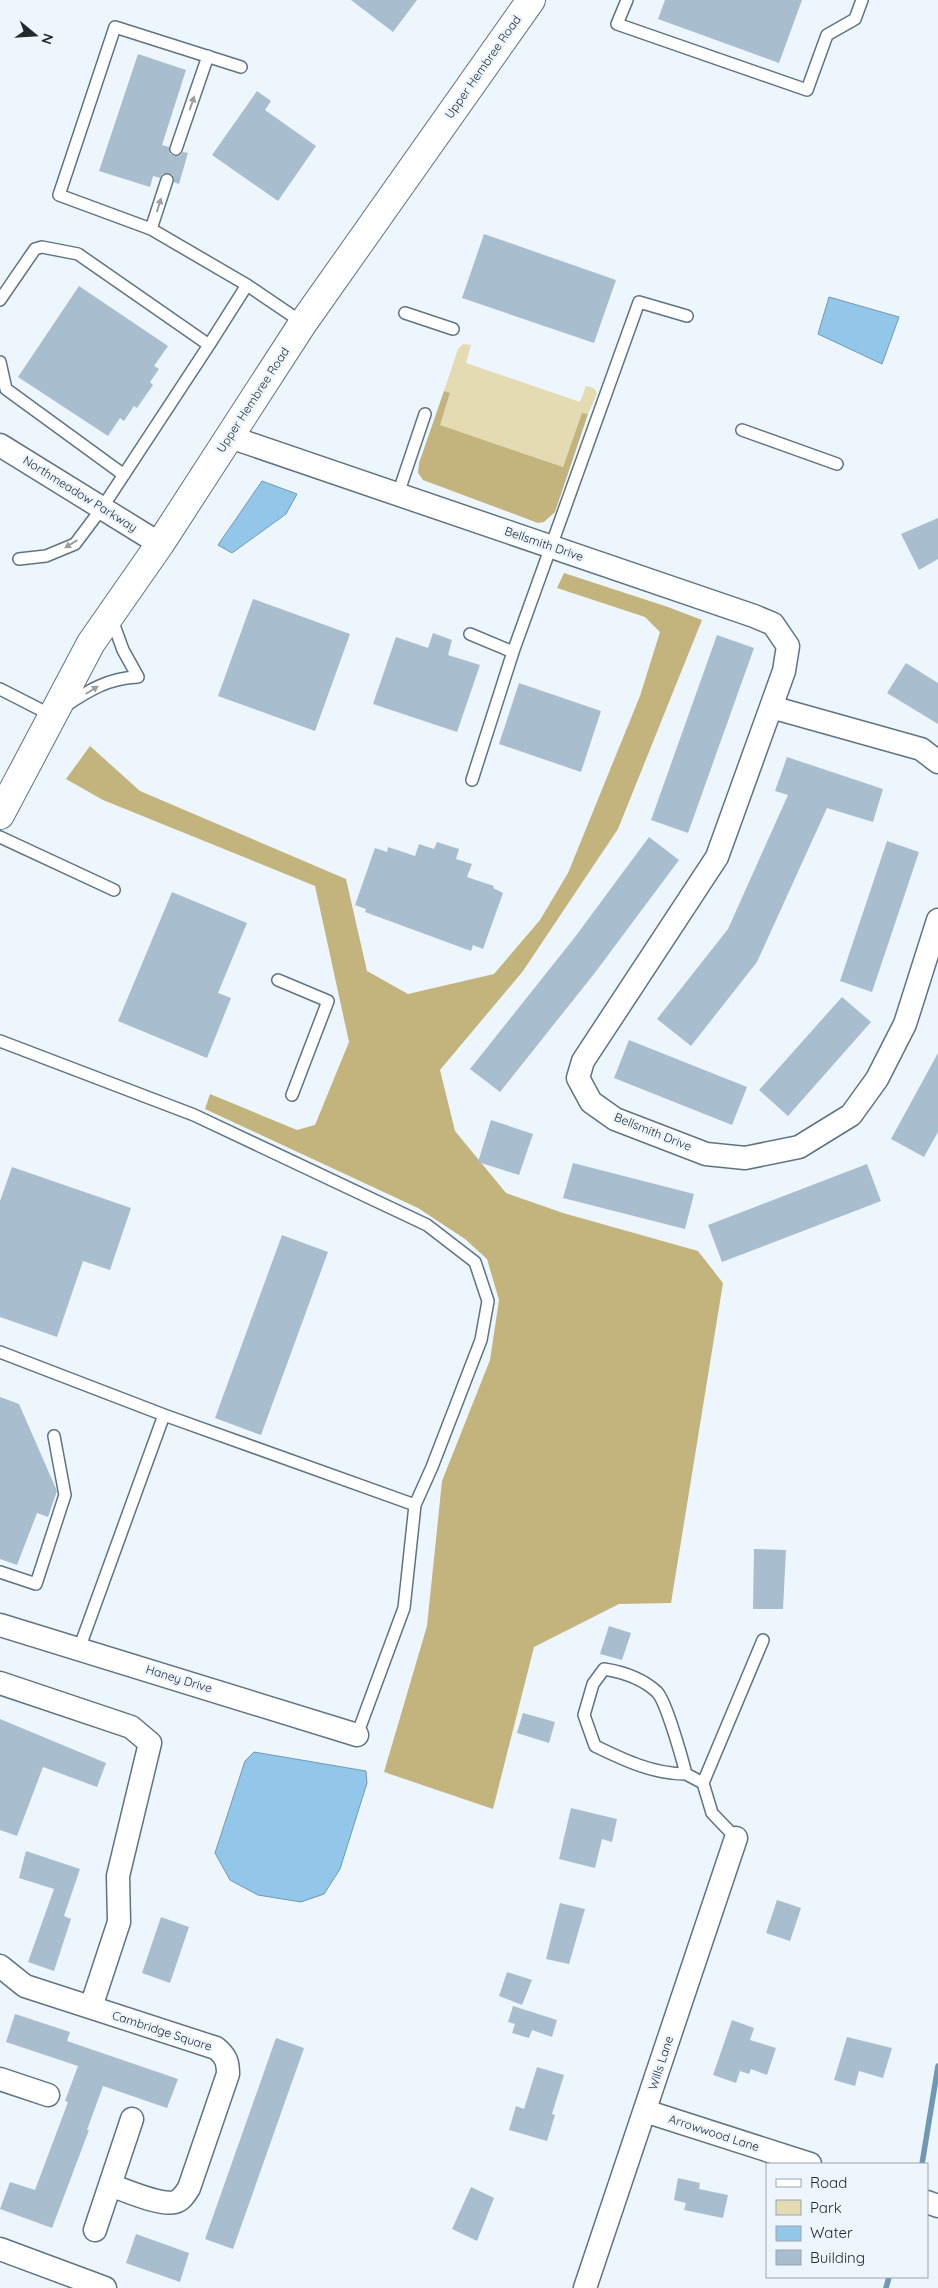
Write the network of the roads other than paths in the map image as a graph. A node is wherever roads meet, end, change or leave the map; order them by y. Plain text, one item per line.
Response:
1 (531, 0) edge
2 (626, 0) edge
3 (862, 0) edge
4 (208, 56) junction
5 (241, 67) dead end
6 (176, 150) dead end
7 (167, 180) dead end
8 (151, 229) junction
9 (247, 285) junction
10 (0, 300) edge
11 (405, 313) dead end
12 (687, 316) dead end
13 (303, 323) junction
14 (453, 329) dead end
15 (209, 345) junction
16 (0, 362) edge
17 (425, 414) dead end
18 (742, 430) dead end
19 (230, 437) junction
20 (0, 444) edge
21 (837, 464) dead end
22 (124, 475) junction
23 (398, 494) junction
24 (102, 508) junction
25 (160, 544) junction
26 (550, 546) junction
27 (19, 559) dead end
28 (110, 615) junction
29 (470, 634) dead end
30 (513, 652) junction
31 (0, 689) edge
32 (771, 707) junction
33 (51, 716) junction
34 (938, 762) edge
35 (472, 780) dead end
36 (0, 815) edge
37 (0, 837) edge
38 (114, 890) dead end
39 (938, 920) edge
40 (278, 980) dead end
41 (0, 1041) edge
42 (292, 1095) dead end
43 (0, 1352) edge
44 (164, 1415) junction
45 (54, 1436) dead end
46 (415, 1505) junction
47 (0, 1572) edge
48 (0, 1625) edge
49 (763, 1640) dead end
50 (79, 1649) junction
51 (0, 1683) edge
52 (357, 1735) joint
53 (686, 1774) junction
54 (703, 1783) junction
55 (736, 1838) joint
56 (0, 1966) edge
57 (92, 2007) junction
58 (0, 2079) edge
59 (48, 2095) dead end
60 (645, 2111) junction
61 (132, 2119) dead end
62 (807, 2163) edge
63 (110, 2186) junction
64 (95, 2230) dead end
65 (0, 2249) edge
66 (105, 2288) edge
67 (585, 2288) edge

1 - 13 street, Upper Hembree Road
2 - 3 lane
4 - 5 lane
6 -> 4 lane
4 - 8 lane
8 -> 7 lane
8 - 9 lane
9 - 13 lane
9 - 15 lane
10 - 15 lane
11 - 14 lane
12 - 26 lane
13 - 19 street, Upper Hembree Road
15 - 22 lane
16 - 22 lane
17 - 23 lane
18 - 21 lane
19 - 23 street, Bellsmith Drive
19 - 25 street, Upper Hembree Road
20 - 24 street, Northmeadow Parkway
22 - 24 lane
23 - 26 street, Bellsmith Drive
24 - 25 street, Northmeadow Parkway
24 -> 27 lane
25 - 28 street, Upper Hembree Road
26 - 30 lane
26 - 32 street, Bellsmith Drive
28 - 33 street, Upper Hembree Road
33 -> 28 lane
29 - 30 lane
30 - 35 lane
31 - 33 lane
32 - 34 street
32 - 39 street, Bellsmith Drive
33 - 36 street, Upper Hembree Road
37 - 38 lane
40 - 42 lane
41 - 46 lane
43 - 44 lane
44 - 46 lane
44 - 50 lane
45 - 47 lane
46 - 52 lane
48 - 50 street, Haney Drive
49 - 54 lane
50 - 52 street, Haney Drive
51 - 57 street
53 - 53 lane
53 - 54 lane
54 - 55 lane
55 - 60 street, Wills Lane
56 - 57 street, Cambridge Square
57 - 63 street, Cambridge Square
58 - 59 street
60 - 62 street, Arrowwood Lane
60 - 67 street, Wills Lane
61 - 63 street
63 - 64 street
65 - 66 street

